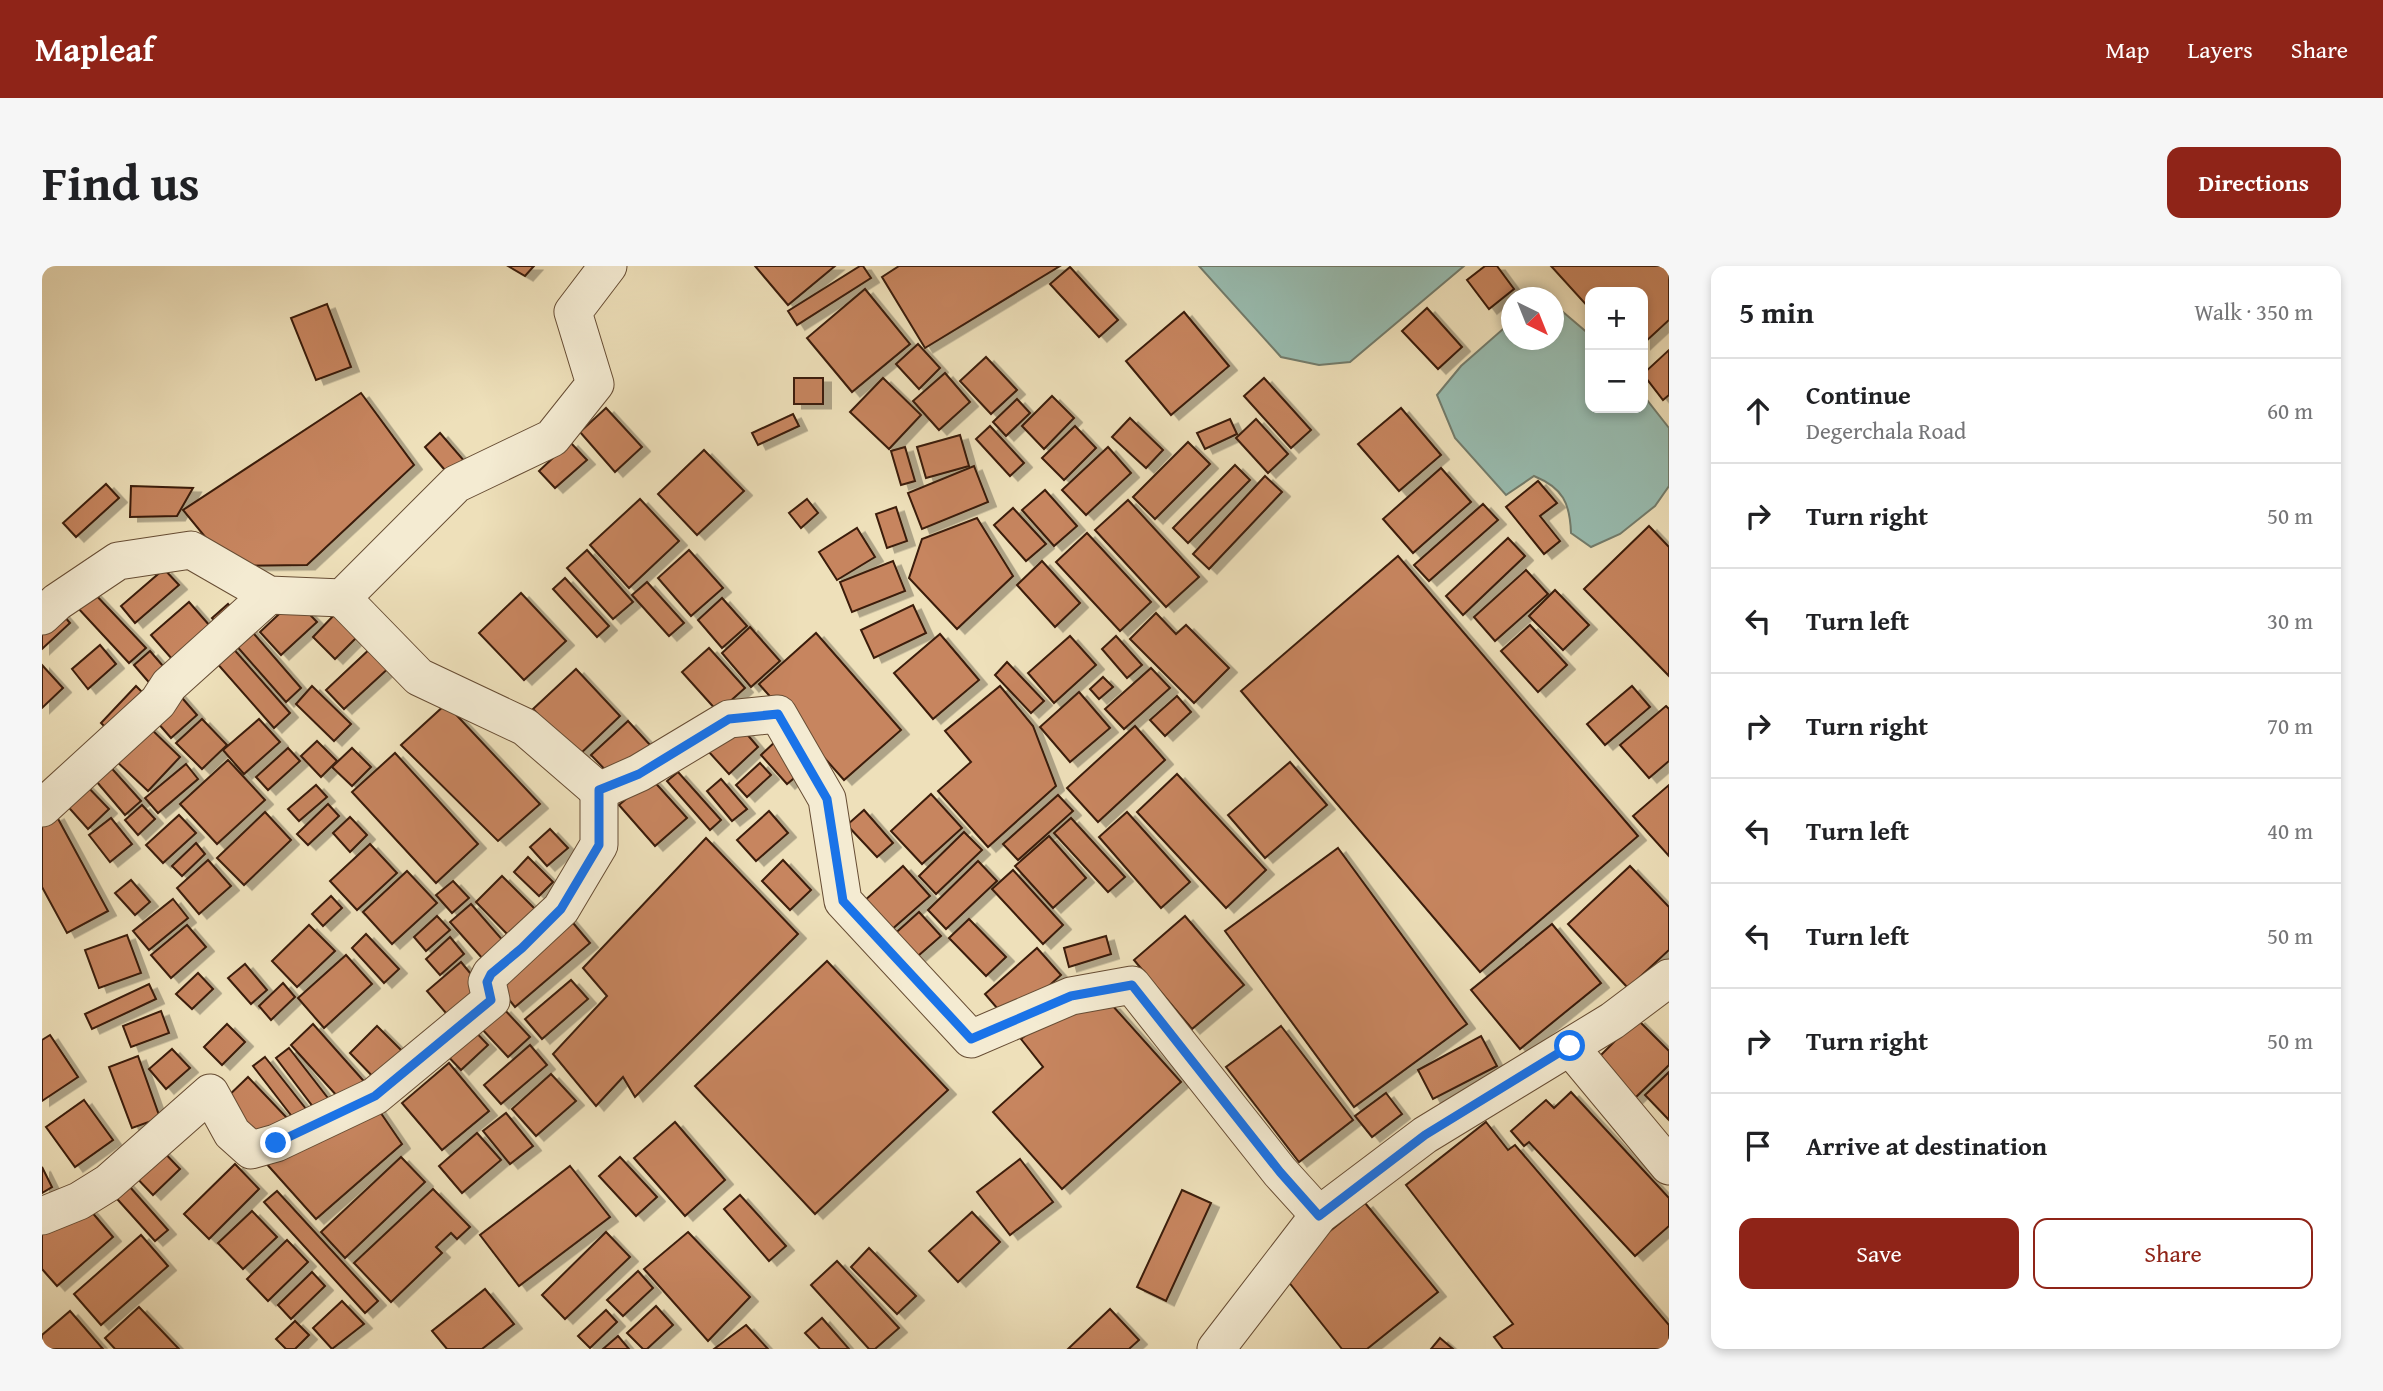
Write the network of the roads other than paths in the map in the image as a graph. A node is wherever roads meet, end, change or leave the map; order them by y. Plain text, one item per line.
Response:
1 (608, 266) edge
2 (269, 595) junction
3 (342, 598) junction
4 (42, 616) edge
5 (599, 790) junction
6 (42, 808) edge
7 (1669, 978) edge
8 (1570, 1046) junction
9 (1669, 1166) edge
10 (42, 1216) edge
11 (1319, 1216) junction
12 (1216, 1349) edge

1 - 3 street
2 - 3 street
2 - 4 street
2 - 6 street
3 - 5 street
5 - 10 street
5 - 11 street
7 - 8 street
8 - 9 street
8 - 11 street
11 - 12 street

